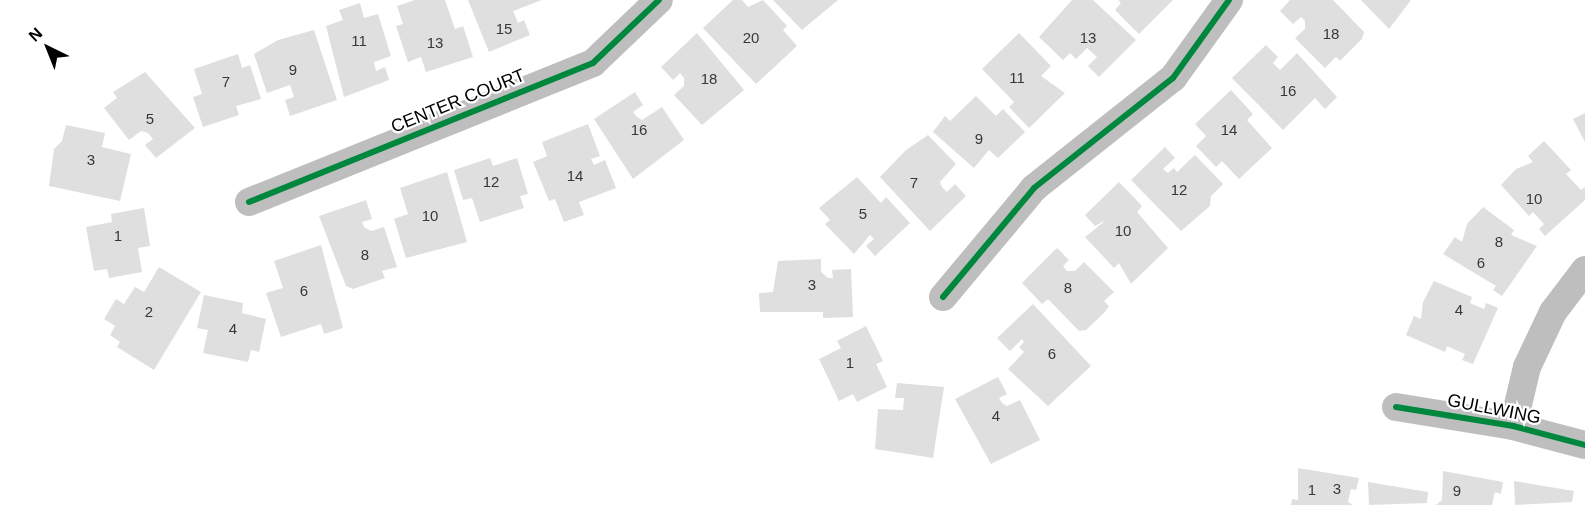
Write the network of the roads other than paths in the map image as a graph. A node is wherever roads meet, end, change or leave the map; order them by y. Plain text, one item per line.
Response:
1 (659, 0) edge
2 (1229, 0) edge
3 (249, 202) dead end
4 (1585, 270) edge
5 (942, 297) dead end
6 (1396, 406) dead end
7 (1513, 426) junction
8 (1585, 445) edge

1 - 3 street, CENTER COURT
2 - 5 street
4 - 7 street
6 - 7 street, GULLWING
7 - 8 street, GULLWING

